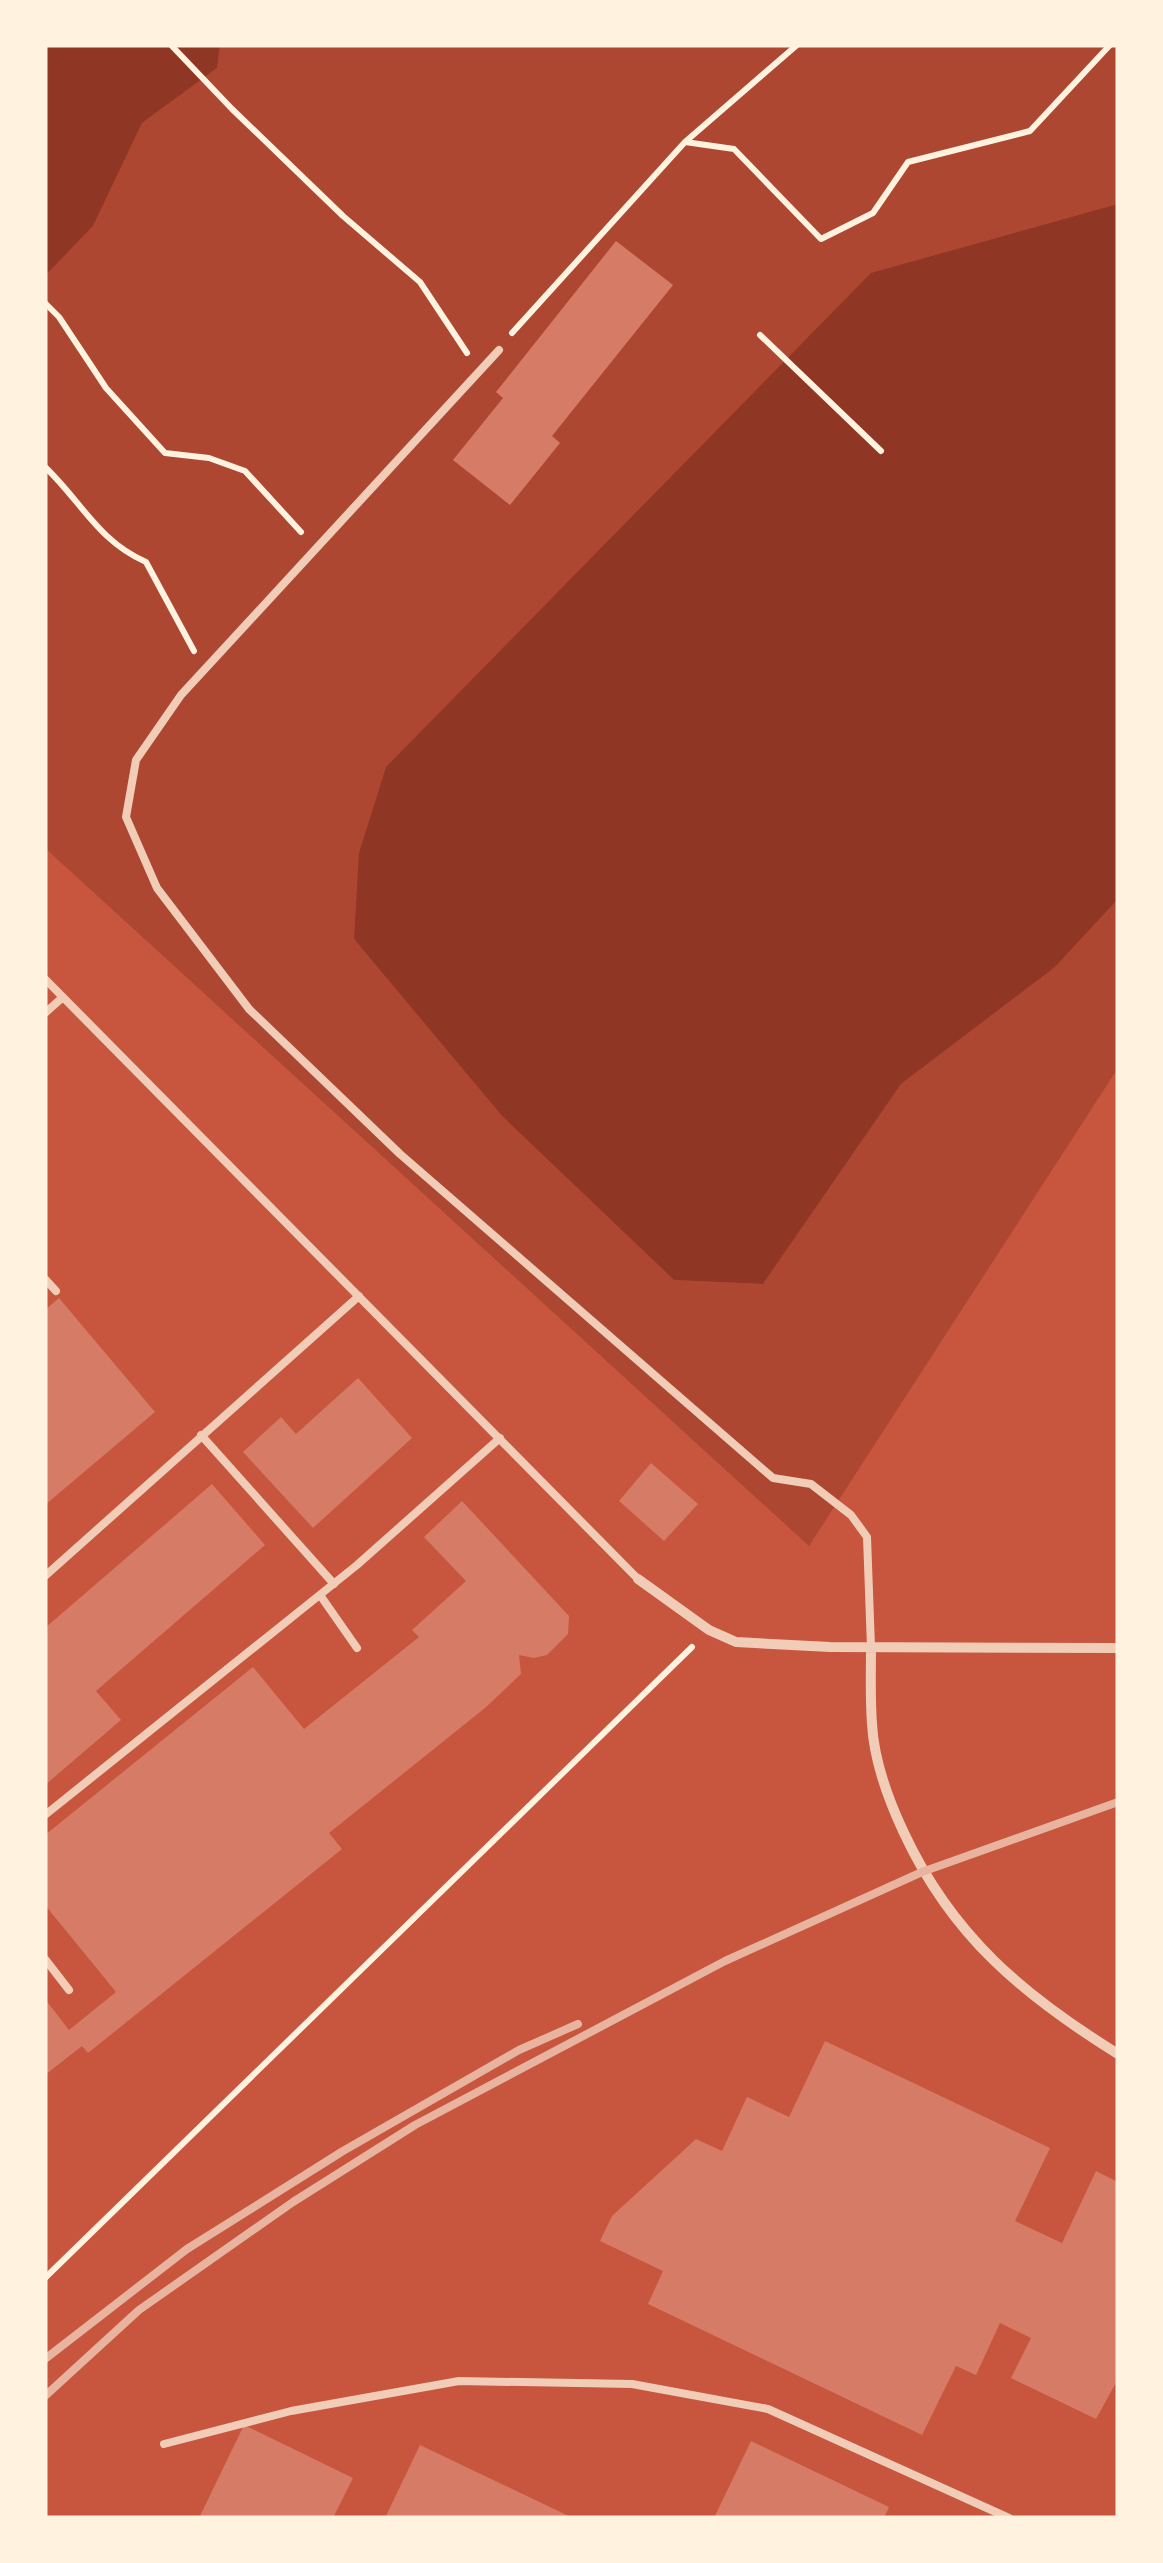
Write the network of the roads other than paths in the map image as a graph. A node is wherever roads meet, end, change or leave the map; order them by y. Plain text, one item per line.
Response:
1 (499, 350) road end
2 (45, 979) edge
3 (63, 997) junction
4 (45, 1012) edge
5 (45, 1278) edge
6 (56, 1291) dead end
7 (359, 1296) junction
8 (201, 1435) junction
9 (500, 1438) junction
10 (45, 1576) edge
11 (638, 1579) joint
12 (334, 1584) junction
13 (320, 1595) junction
14 (871, 1647) junction
15 (357, 1648) dead end
16 (1118, 1648) edge
17 (45, 1815) edge
18 (45, 1960) edge
19 (69, 1990) dead end
20 (1118, 2054) edge
21 (164, 2444) dead end
22 (1009, 2518) edge

1 - 14 lane
2 - 3 lane
3 - 4 lane
3 - 7 lane
5 - 6 lane
7 - 8 lane
7 - 9 lane
8 - 10 lane
8 - 12 lane
9 - 11 lane
9 - 12 lane
11 - 14 street
12 - 13 lane
13 - 15 lane
13 - 17 lane
14 - 16 street
14 - 20 street
18 - 19 lane
21 - 22 lane

